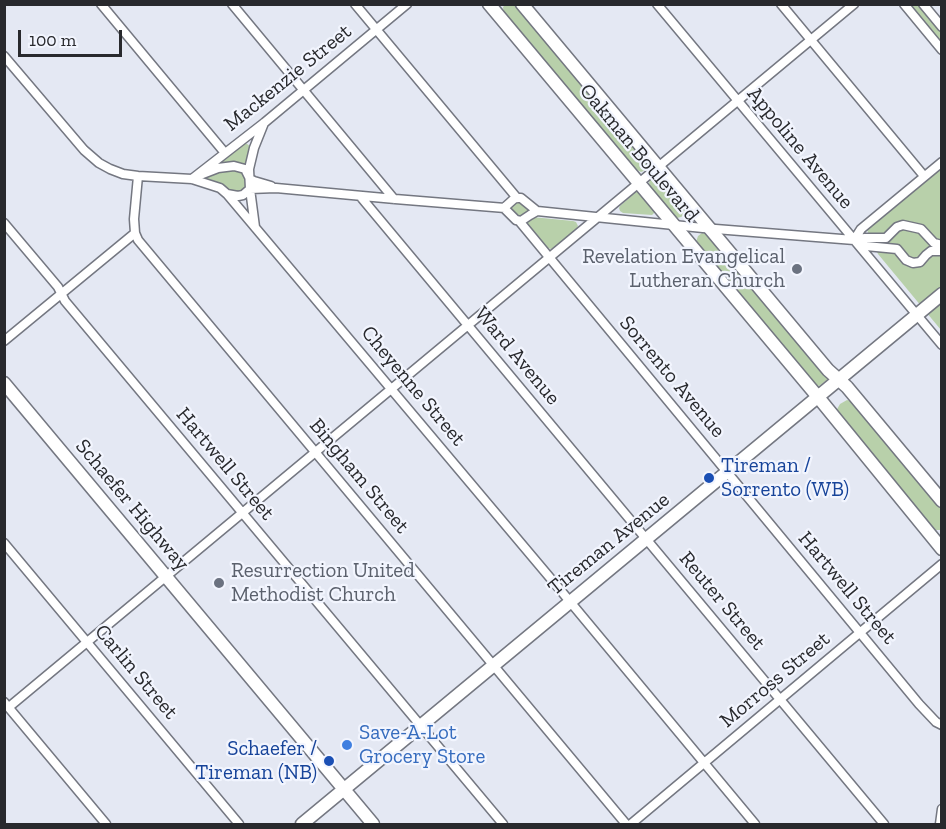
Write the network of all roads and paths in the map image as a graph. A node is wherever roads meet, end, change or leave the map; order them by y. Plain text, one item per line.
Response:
1 (101, 4) edge
2 (231, 4) edge
3 (355, 4) edge
4 (407, 4) edge
5 (522, 4) edge
6 (657, 4) edge
7 (781, 4) edge
8 (854, 4) edge
9 (904, 4) edge
10 (923, 4) edge
11 (493, 6) edge
12 (942, 27) edge
13 (376, 30) junction
14 (810, 40) junction
15 (942, 50) edge
16 (4, 56) edge
17 (303, 91) junction
18 (737, 101) junction
19 (264, 123) junction
20 (225, 153) junction
21 (942, 162) edge
22 (658, 167) junction
23 (924, 176) junction
24 (138, 177) junction
25 (250, 178) junction
26 (192, 179) junction
27 (639, 183) junction
28 (276, 188) junction
29 (250, 189) junction
30 (227, 194) junction
31 (515, 195) junction
32 (360, 196) junction
33 (394, 199) junction
34 (505, 208) junction
35 (537, 212) junction
36 (599, 218) junction
37 (520, 222) junction
38 (4, 223) edge
39 (674, 225) junction
40 (255, 227) junction
41 (710, 228) junction
42 (135, 233) junction
43 (854, 240) junction
44 (942, 245) edge
45 (942, 252) edge
46 (550, 258) junction
47 (61, 294) junction
48 (942, 294) edge
49 (916, 315) junction
50 (469, 326) junction
51 (4, 341) edge
52 (942, 345) edge
53 (839, 380) junction
54 (4, 383) edge
55 (392, 390) junction
56 (818, 397) junction
57 (316, 453) junction
58 (728, 472) junction
59 (942, 501) edge
60 (243, 514) junction
61 (646, 539) junction
62 (4, 543) edge
63 (942, 549) edge
64 (942, 564) edge
65 (166, 577) junction
66 (570, 602) junction
67 (861, 632) junction
68 (87, 643) junction
69 (493, 666) junction
70 (781, 699) junction
71 (7, 705) edge
72 (942, 725) edge
73 (421, 726) junction
74 (704, 763) junction
75 (344, 790) junction
76 (942, 808) edge
77 (106, 825) edge
78 (239, 825) edge
79 (302, 825) edge
80 (373, 825) edge
81 (503, 825) edge
82 (626, 825) edge
83 (631, 825) edge
84 (755, 825) edge
85 (884, 825) edge
86 (940, 825) edge

1 - 20 street
2 - 17 street
3 - 13 street
4 - 13 street, Mackenzie Street
5 - 22 street, Oakman Boulevard
6 - 18 street, Appoline Avenue
7 - 14 street
8 - 14 street
9 - 15 street
10 - 12 street
11 - 27 street, Oakman Boulevard
13 - 17 street, Mackenzie Street
13 - 31 street
14 - 18 street
14 - 23 street
16 - 24 street
17 - 19 street, Mackenzie Street
17 - 33 street
18 - 22 street
18 - 43 street, Appoline Avenue
19 - 20 street, Mackenzie Street
19 - 25 street
20 - 26 street, Mackenzie Street
21 - 23 street
22 - 27 street
22 - 41 street, Oakman Boulevard
23 - 43 street
24 - 26 street
24 - 42 street
25 - 26 street
25 - 28 street
25 - 29 street
26 - 30 street
27 - 36 street
27 - 39 street, Oakman Boulevard
28 - 29 street
28 - 32 street
29 - 30 street
29 - 40 street
30 - 40 street, Cheyenne Street
31 - 34 street
31 - 35 street
32 - 33 street
32 - 50 street, Ward Avenue
33 - 34 street
34 - 37 street, Sorrento Avenue
35 - 36 street
35 - 37 street
36 - 39 street
36 - 46 street
37 - 46 street, Sorrento Avenue
38 - 47 street, Hartwell Street
39 - 41 street
39 - 56 street, Oakman Boulevard
40 - 55 street, Cheyenne Street
41 - 43 street
41 - 53 street, Oakman Boulevard
42 - 47 street
42 - 57 street, Bingham Street
43 - 44 street
43 - 45 street
43 - 49 street, Appoline Avenue
46 - 50 street
46 - 58 street, Sorrento Avenue
47 - 51 street
47 - 60 street, Hartwell Street
48 - 49 street, Tireman Avenue
49 - 52 street, Appoline Avenue
49 - 53 street, Tireman Avenue
50 - 55 street
50 - 61 street, Ward Avenue
53 - 56 street, Tireman Avenue
53 - 59 street, Oakman Boulevard
54 - 65 street, Schaefer Highway
55 - 57 street
55 - 66 street, Cheyenne Street
56 - 58 street, Tireman Avenue
56 - 63 street, Oakman Boulevard
57 - 60 street
57 - 69 street, Bingham Street
58 - 61 street, Tireman Avenue
58 - 67 street, Hartwell Street
60 - 65 street
60 - 73 street, Hartwell Street
61 - 66 street, Tireman Avenue
61 - 70 street, Reuter Street
62 - 68 street, Carlin Street
64 - 67 street, Morross Street
65 - 68 street
65 - 75 street, Schaefer Highway
66 - 69 street, Tireman Avenue
66 - 74 street, Cheyenne Street
67 - 70 street, Morross Street
67 - 72 street, Hartwell Street
68 - 71 street
68 - 78 street, Carlin Street
69 - 73 street, Tireman Avenue
69 - 82 street, Bingham Street
70 - 74 street, Morross Street
70 - 85 street, Reuter Street
71 - 77 street
73 - 75 street, Tireman Avenue
73 - 81 street, Hartwell Street
74 - 83 street, Morross Street
74 - 84 street, Cheyenne Street
75 - 79 street, Tireman Avenue
75 - 80 street, Schaefer Highway
76 - 86 street

